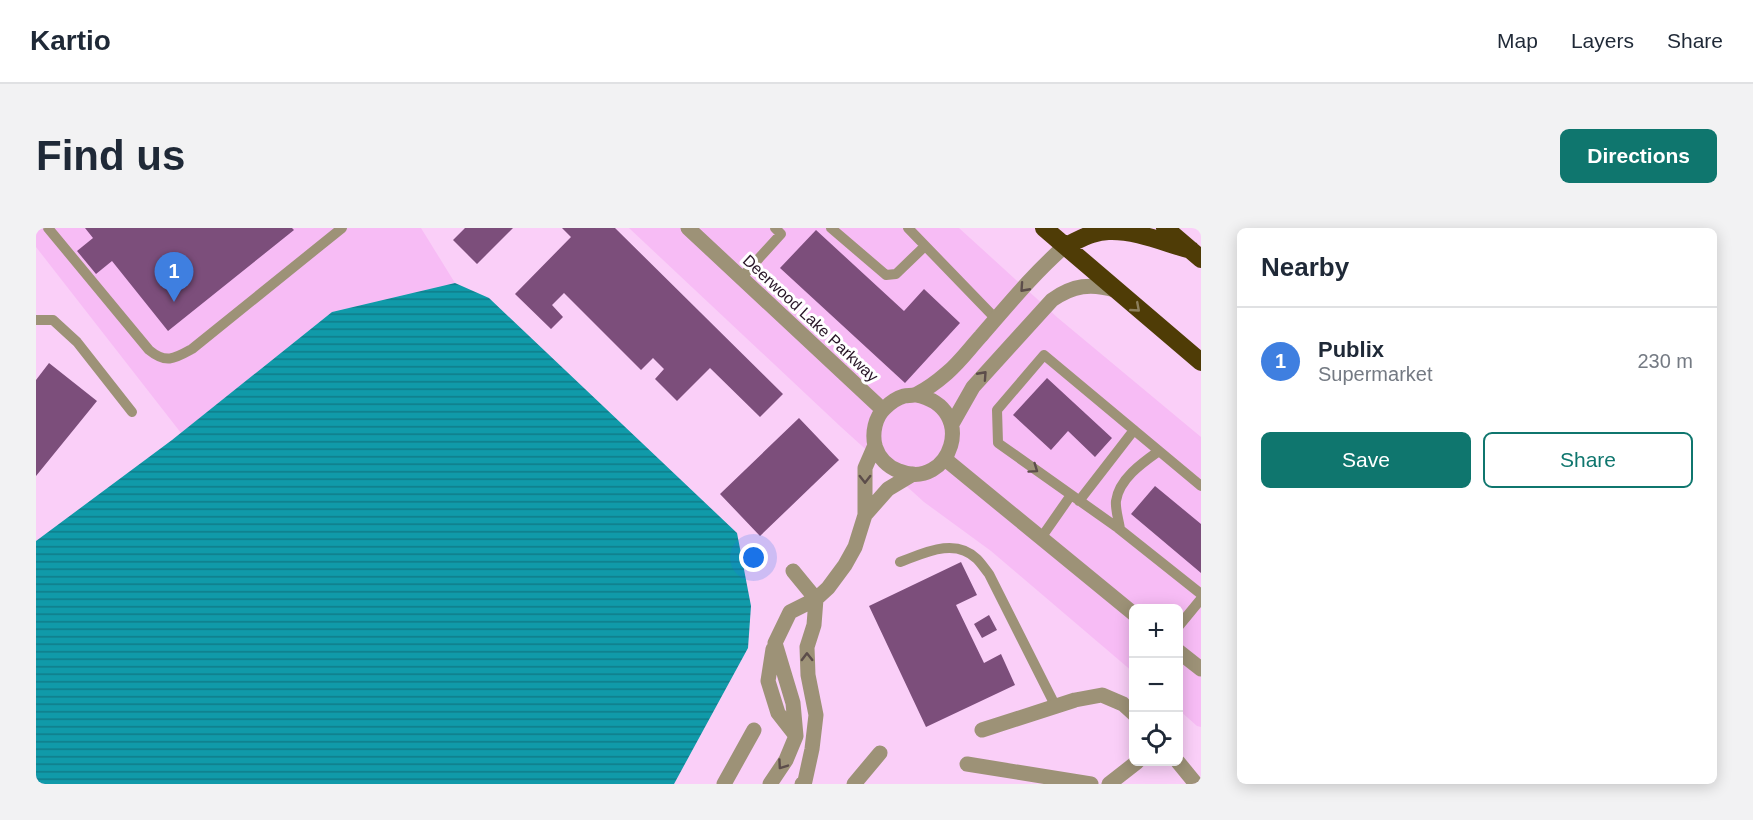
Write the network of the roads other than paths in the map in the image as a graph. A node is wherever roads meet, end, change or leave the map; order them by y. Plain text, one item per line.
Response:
1 (48, 228) edge
2 (342, 228) edge
3 (688, 228) edge
4 (831, 228) edge
5 (908, 228) edge
6 (1044, 228) edge
7 (1165, 228) edge
8 (781, 230) edge
9 (925, 246) junction
10 (1065, 246) junction
11 (1196, 255) edge
12 (741, 278) junction
13 (1116, 291) junction
14 (996, 319) junction
15 (36, 320) edge
16 (1201, 362) edge
17 (916, 395) junction
18 (883, 410) junction
19 (132, 412) dead end
20 (952, 424) junction
21 (1134, 430) junction
22 (875, 445) junction
23 (1159, 451) junction
24 (945, 459) junction
25 (914, 474) junction
26 (1201, 486) edge
27 (1075, 498) junction
28 (866, 515) junction
29 (1120, 529) junction
30 (1041, 538) junction
31 (900, 562) dead end
32 (793, 571) dead end
33 (1201, 594) edge
34 (816, 599) junction
35 (1201, 599) edge
36 (1129, 610) edge
37 (1183, 622) edge
38 (774, 643) junction
39 (1183, 654) edge
40 (1201, 669) edge
41 (810, 685) junction
42 (788, 689) junction
43 (1056, 706) junction
44 (1132, 712) edge
45 (754, 730) dead end
46 (982, 730) dead end
47 (796, 736) junction
48 (880, 753) dead end
49 (967, 764) dead end
50 (1132, 766) edge
51 (1181, 766) edge
52 (1047, 781) edge
53 (723, 784) edge
54 (770, 784) edge
55 (802, 784) edge
56 (854, 784) edge
57 (1092, 784) edge
58 (1109, 784) edge
59 (1196, 784) edge

1 - 2 lane
3 - 12 street, Deerwood Lake Parkway
4 - 9 lane
5 - 9 lane
6 - 10 highway
7 - 11 highway
8 - 12 lane
9 - 14 lane
10 - 11 highway
10 - 13 highway
10 -> 14 street
12 - 18 street, Deerwood Lake Parkway
13 -> 16 highway
20 -> 13 street
14 - 17 street
15 - 19 lane
17 - 18 street
17 - 20 street
18 - 22 street
20 - 24 street
21 - 23 lane
21 - 27 lane
21 -> 27 lane
22 - 25 street
22 -> 28 street
23 - 26 lane
23 - 29 lane
24 - 25 street
24 - 30 street
25 - 28 street
27 - 29 lane
27 - 30 lane
28 - 34 street
29 - 33 lane
30 - 36 street
31 - 43 lane
32 - 34 street
34 - 38 street
41 -> 34 street
35 - 37 lane
38 - 42 street
38 - 47 street
39 - 40 street
41 - 42 lane
41 - 55 street
42 - 47 street
43 - 44 street
43 - 46 street
45 - 53 street
47 -> 54 street
48 - 56 street
49 - 52 street
50 - 58 street
51 - 59 street
52 - 57 street

